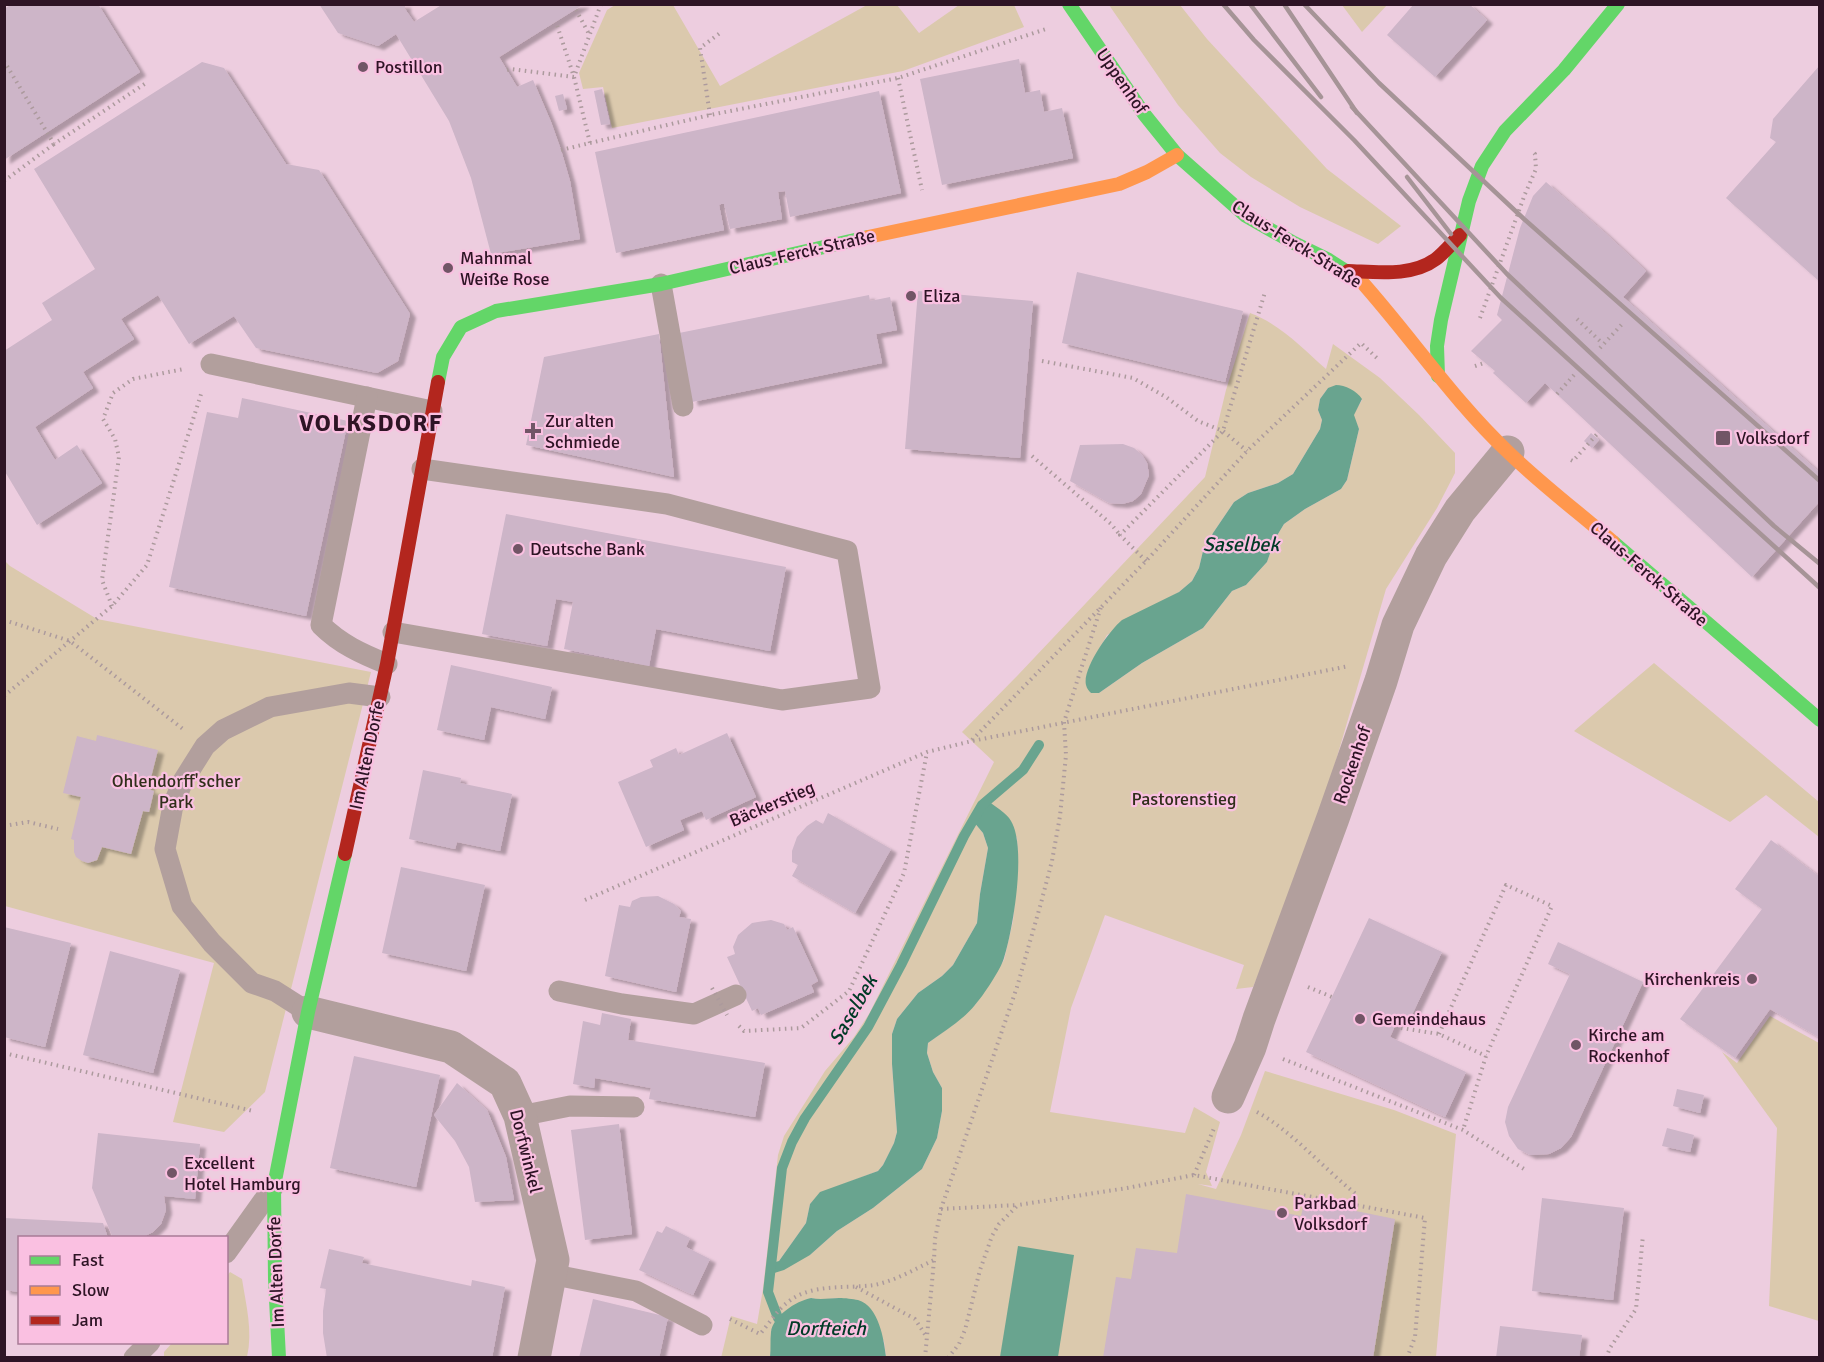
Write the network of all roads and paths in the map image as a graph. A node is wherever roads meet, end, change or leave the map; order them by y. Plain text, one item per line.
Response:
1 (601, 4) edge
2 (1069, 4) edge
3 (1618, 4) edge
4 (576, 10) dead end
5 (1079, 19) junction
6 (556, 22) dead end
7 (720, 33) dead end
8 (589, 35) junction
9 (4, 61) edge
10 (507, 70) dead end
11 (574, 77) junction
12 (898, 78) junction
13 (146, 83) dead end
14 (710, 115) junction
15 (590, 143) junction
16 (54, 144) junction
17 (561, 150) dead end
18 (1177, 155) junction
19 (1536, 170) dead end
20 (4, 182) edge
21 (929, 223) junction
22 (1460, 235) junction
23 (1348, 271) junction
24 (661, 284) junction
25 (1265, 292) dead end
26 (1577, 319) dead end
27 (1624, 322) dead end
28 (1477, 326) dead end
29 (461, 327) joint
30 (1042, 361) dead end
31 (1380, 361) dead end
32 (211, 364) junction
33 (1575, 375) dead end
34 (1438, 376) junction
35 (1557, 394) dead end
36 (367, 397) junction
37 (682, 406) dead end
38 (432, 411) junction
39 (1223, 431) junction
40 (1598, 433) dead end
41 (1247, 451) junction
42 (1508, 452) junction
43 (1564, 454) dead end
44 (1032, 456) dead end
45 (422, 469) junction
46 (1120, 536) junction
47 (1146, 561) junction
48 (112, 606) junction
49 (1101, 607) junction
50 (4, 620) edge
51 (393, 632) junction
52 (70, 641) junction
53 (1387, 658) junction
54 (387, 664) junction
55 (4, 696) edge
56 (380, 697) junction
57 (1820, 720) edge
58 (1064, 722) junction
59 (972, 741) junction
60 (204, 746) junction
61 (927, 752) junction
62 (4, 826) edge
63 (58, 829) dead end
64 (585, 900) dead end
65 (712, 988) dead end
66 (559, 991) dead end
67 (736, 995) dead end
68 (308, 1012) junction
69 (727, 1015) dead end
70 (736, 1023) dead end
71 (1395, 1027) dead end
72 (1439, 1034) junction
73 (1250, 1047) junction
74 (4, 1053) edge
75 (1485, 1056) junction
76 (1228, 1097) junction
77 (634, 1107) dead end
78 (520, 1116) junction
79 (286, 1118) junction
80 (1463, 1130) junction
81 (1524, 1169) dead end
82 (1194, 1175) junction
83 (274, 1186) junction
84 (1018, 1205) junction
85 (1352, 1207) junction
86 (941, 1209) junction
87 (1643, 1235) dead end
88 (228, 1250) edge
89 (934, 1260) junction
90 (550, 1274) junction
91 (855, 1286) junction
92 (702, 1325) dead end
93 (760, 1334) dead end
94 (927, 1337) junction
95 (148, 1344) edge
96 (134, 1358) edge
97 (279, 1358) edge
98 (534, 1358) edge
99 (925, 1358) edge
100 (948, 1358) edge
101 (1407, 1358) edge
102 (1606, 1358) edge

1 - 8 path
2 - 5 street, Uppenhof
3 - 22 street
4 - 8 path
5 - 12 path
5 - 18 street, Uppenhof
6 - 11 path
7 - 14 path
8 - 11 path
9 - 16 path
10 - 11 path
11 - 15 path
12 - 14 path
12 - 21 path
13 - 16 path
14 - 15 path
15 - 17 path
16 - 20 path
18 - 21 street, Claus-Ferck-Straße
18 - 23 street, Claus-Ferck-Straße
19 - 28 path
21 - 24 street, Claus-Ferck-Straße
22 - 23 street
22 - 34 street
23 - 34 street, Claus-Ferck-Straße
24 - 29 street, Claus-Ferck-Straße
24 - 37 lane
25 - 39 path
26 - 27 path
29 - 38 street, Im Alten Dorfe
30 - 39 path
31 - 41 path
32 - 36 lane
32 - 48 path
32 - 48 path
33 - 35 path
34 - 42 street, Claus-Ferck-Straße
36 - 38 lane
36 - 54 lane
38 - 45 street, Im Alten Dorfe
39 - 41 path
39 - 46 path
40 - 43 path
41 - 47 path
42 - 53 street, Rockenhof
42 - 57 street, Claus-Ferck-Straße
44 - 46 path
45 - 51 street, Im Alten Dorfe
45 - 51 lane
46 - 47 path
47 - 49 path
48 - 52 path
49 - 58 path
49 - 59 path
50 - 52 path
51 - 54 street, Im Alten Dorfe
52 - 55 path
52 - 60 path
53 - 58 path, Bäckerstieg
53 - 73 street, Rockenhof
54 - 56 street, Im Alten Dorfe
56 - 60 lane
56 - 68 street, Im Alten Dorfe
58 - 59 path, Bäckerstieg
58 - 86 path
59 - 61 path, Bäckerstieg
60 - 68 lane
61 - 64 path, Bäckerstieg
61 - 70 path
62 - 63 path
65 - 69 path, bridge
66 - 67 lane
68 - 78 street, Dorfwinkel
68 - 79 street, Im Alten Dorfe
71 - 72 path
72 - 75 path
72 - 75 path
73 - 76 street, Rockenhof
73 - 80 path
74 - 79 path
75 - 80 path
76 - 82 path
76 - 85 path
77 - 78 lane
78 - 90 street, Dorfwinkel
79 - 83 street, Im Alten Dorfe
80 - 81 path
82 - 84 path
82 - 85 path
83 - 88 lane, Im Alten Dorfe
83 - 97 street, Im Alten Dorfe
84 - 86 path
84 - 100 path
85 - 101 path
86 - 89 path
87 - 102 path
89 - 91 path
89 - 94 path
90 - 92 lane
90 - 98 street, Dorfwinkel
91 - 93 path
91 - 94 path
94 - 99 path
95 - 96 lane

